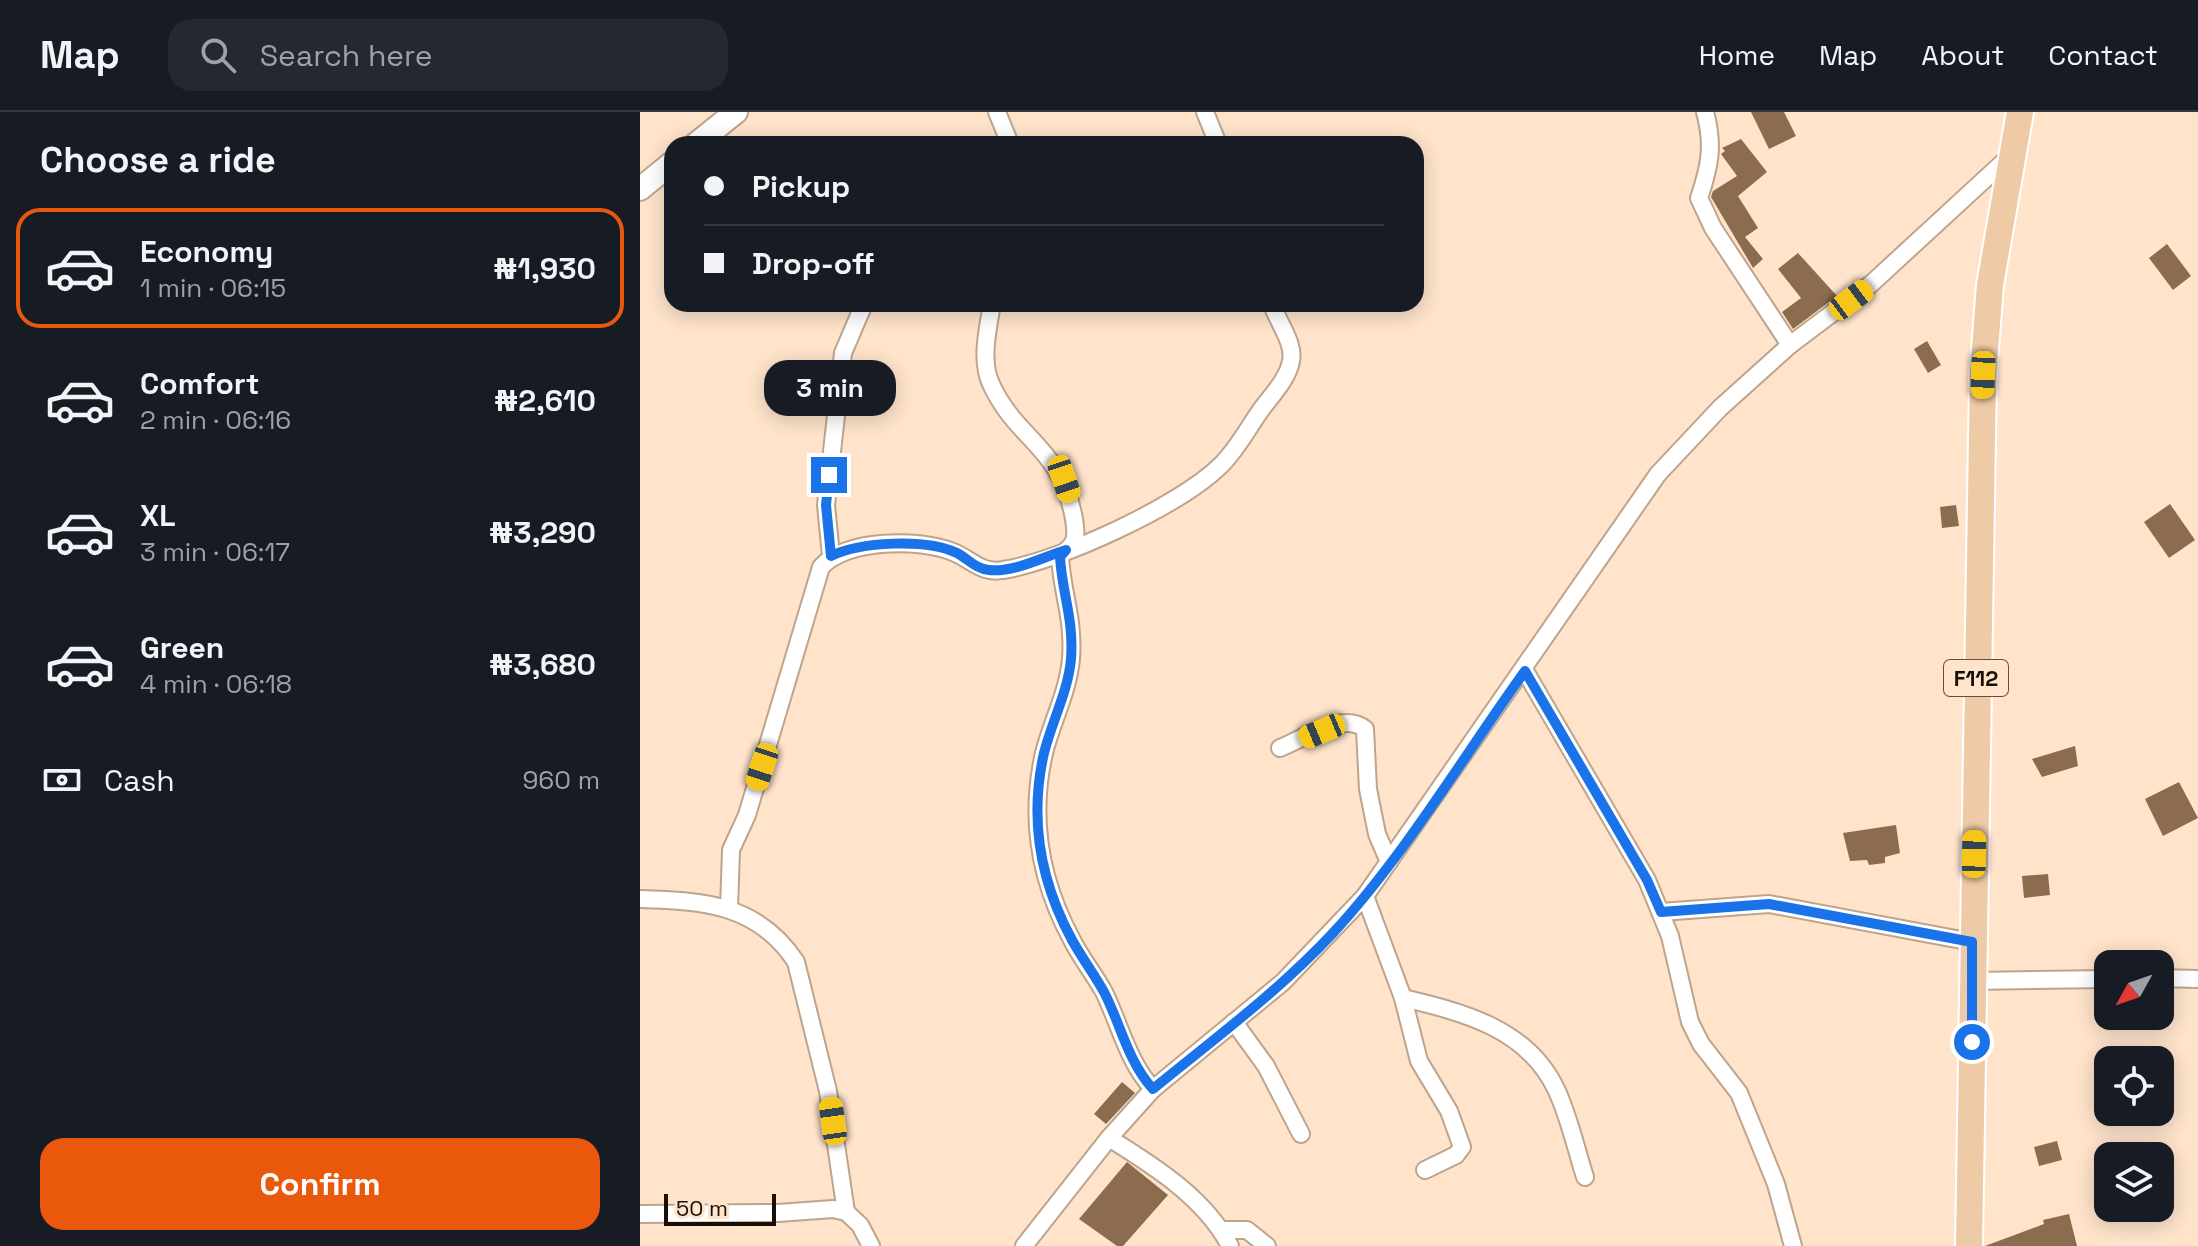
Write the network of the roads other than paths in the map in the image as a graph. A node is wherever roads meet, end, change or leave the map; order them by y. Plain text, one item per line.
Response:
1 (736, 112) edge
2 (997, 112) edge
3 (1205, 112) edge
4 (1705, 112) edge
5 (2020, 112) edge
6 (706, 136) edge
7 (1007, 136) edge
8 (1215, 136) edge
9 (2010, 156) junction
10 (664, 170) edge
11 (640, 189) edge
12 (861, 312) edge
13 (991, 312) edge
14 (1275, 312) edge
15 (1790, 345) junction
16 (1066, 550) junction
17 (831, 556) junction
18 (1525, 671) junction
19 (1280, 748) dead end
20 (1389, 862) junction
21 (1365, 896) junction
22 (640, 899) edge
23 (729, 909) junction
24 (1661, 912) junction
25 (1972, 942) junction
26 (2174, 978) edge
27 (2094, 979) edge
28 (2198, 979) edge
29 (1972, 981) junction
30 (1403, 998) junction
31 (1234, 1022) junction
32 (1153, 1089) junction
33 (1301, 1134) dead end
34 (1109, 1138) junction
35 (1425, 1170) dead end
36 (1585, 1177) dead end
37 (846, 1212) junction
38 (640, 1214) edge
39 (1222, 1230) junction
40 (871, 1246) edge
41 (1024, 1246) edge
42 (1230, 1246) edge
43 (1267, 1246) edge
44 (1793, 1246) edge
45 (1969, 1246) edge

1 - 6 street
2 - 7 street
3 - 8 street
4 - 15 street
5 - 9 main road, F112
9 - 15 street
9 - 25 main road, F112
10 - 11 street
12 - 17 street
13 - 16 street
14 - 16 street
15 - 18 street
16 - 17 street
16 - 32 street
17 - 23 street
18 - 20 street
18 - 24 street
19 - 20 street
20 - 21 street
21 - 30 street
21 - 31 street
22 - 23 street
23 - 37 street
24 - 25 street
24 - 44 street
25 - 29 main road, F112
26 - 28 street
27 - 29 street
29 - 45 main road, F112
30 - 35 street
30 - 36 street
31 - 32 street
31 - 33 street
32 - 34 street
34 - 39 street
34 - 41 street
37 - 38 street
37 - 40 street
39 - 42 street
39 - 43 street

